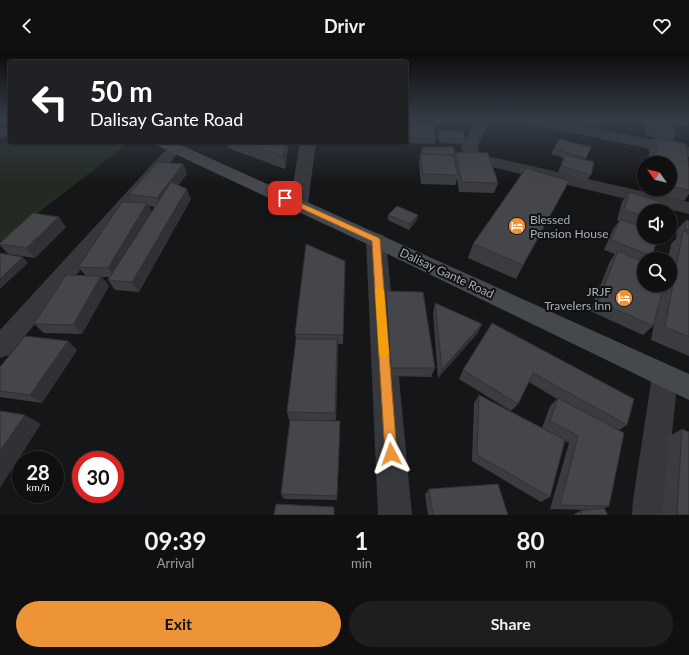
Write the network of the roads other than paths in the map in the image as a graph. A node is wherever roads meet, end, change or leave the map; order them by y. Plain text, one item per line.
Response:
1 (472, 142) edge
2 (637, 142) edge
3 (308, 144) edge
4 (168, 145) edge
5 (689, 152) edge
6 (299, 204) junction
7 (689, 208) edge
8 (376, 240) junction
9 (0, 347) edge
10 (677, 381) edge
11 (395, 515) edge
12 (648, 515) edge

1 - 7 street
2 - 5 street
3 - 6 street
4 - 6 main road, Dalisay Gante Road
4 - 9 street
6 - 8 main road, Dalisay Gante Road
8 - 10 main road, Dalisay Gante Road
8 - 11 street
10 - 12 street

